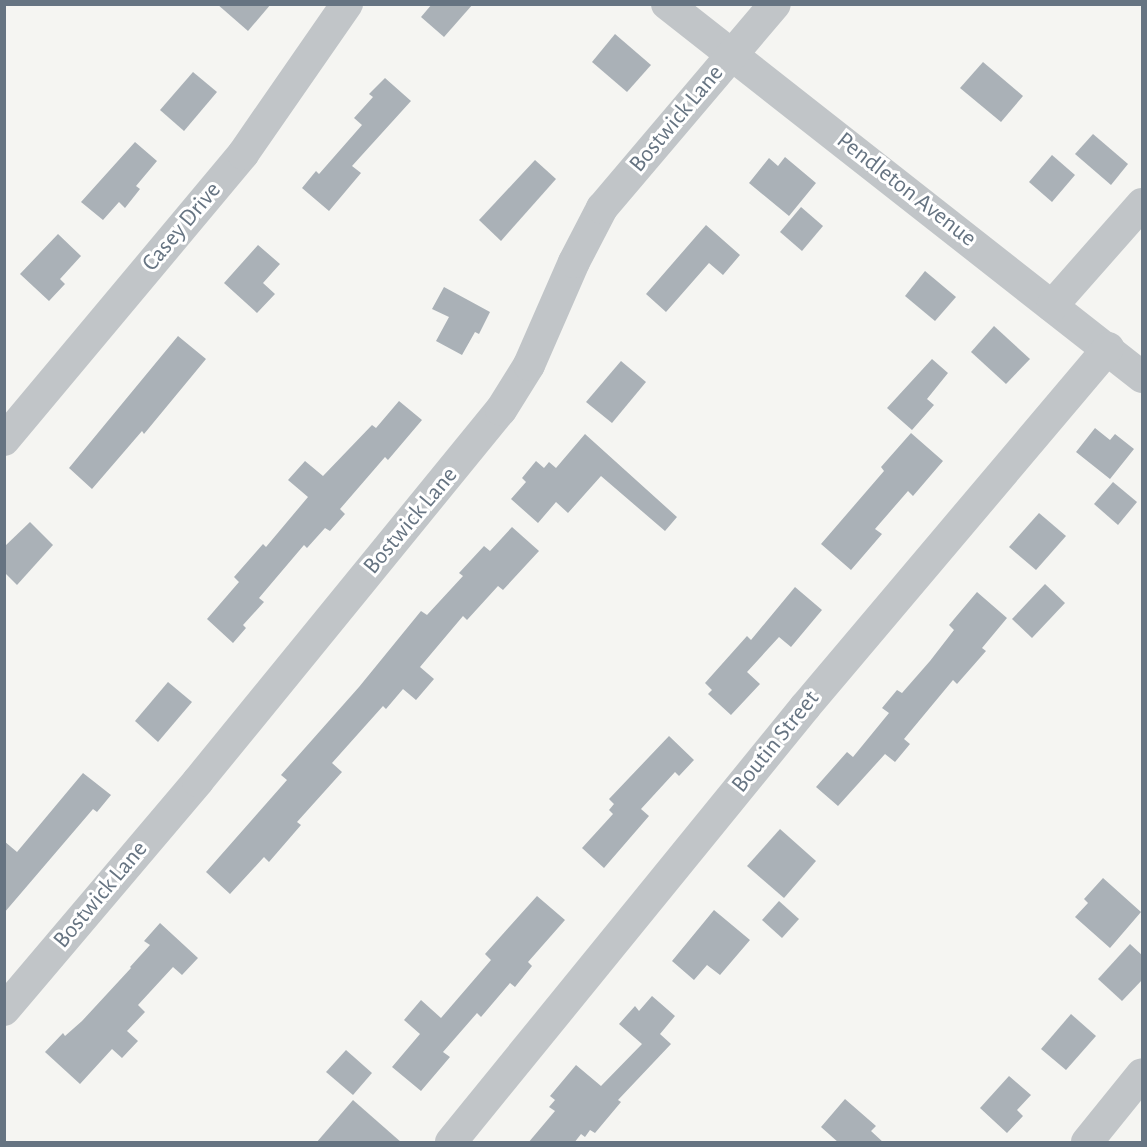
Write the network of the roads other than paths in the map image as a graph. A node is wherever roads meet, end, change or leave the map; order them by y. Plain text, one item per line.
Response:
1 (347, 4) edge
2 (667, 4) edge
3 (775, 4) edge
4 (731, 54) junction
5 (1143, 204) edge
6 (1052, 306) junction
7 (1108, 348) junction
8 (1143, 377) edge
9 (4, 440) edge
10 (4, 1010) edge
11 (1143, 1074) edge
12 (451, 1143) edge
13 (1087, 1143) edge

1 - 9 street, Casey Drive
2 - 4 street, Pendleton Avenue
3 - 4 street, Bostwick Lane
4 - 6 street, Pendleton Avenue
4 - 10 street, Bostwick Lane
5 - 6 street
6 - 7 street, Pendleton Avenue
7 - 8 street, Pendleton Avenue
7 - 12 street, Boutin Street
11 - 13 street

